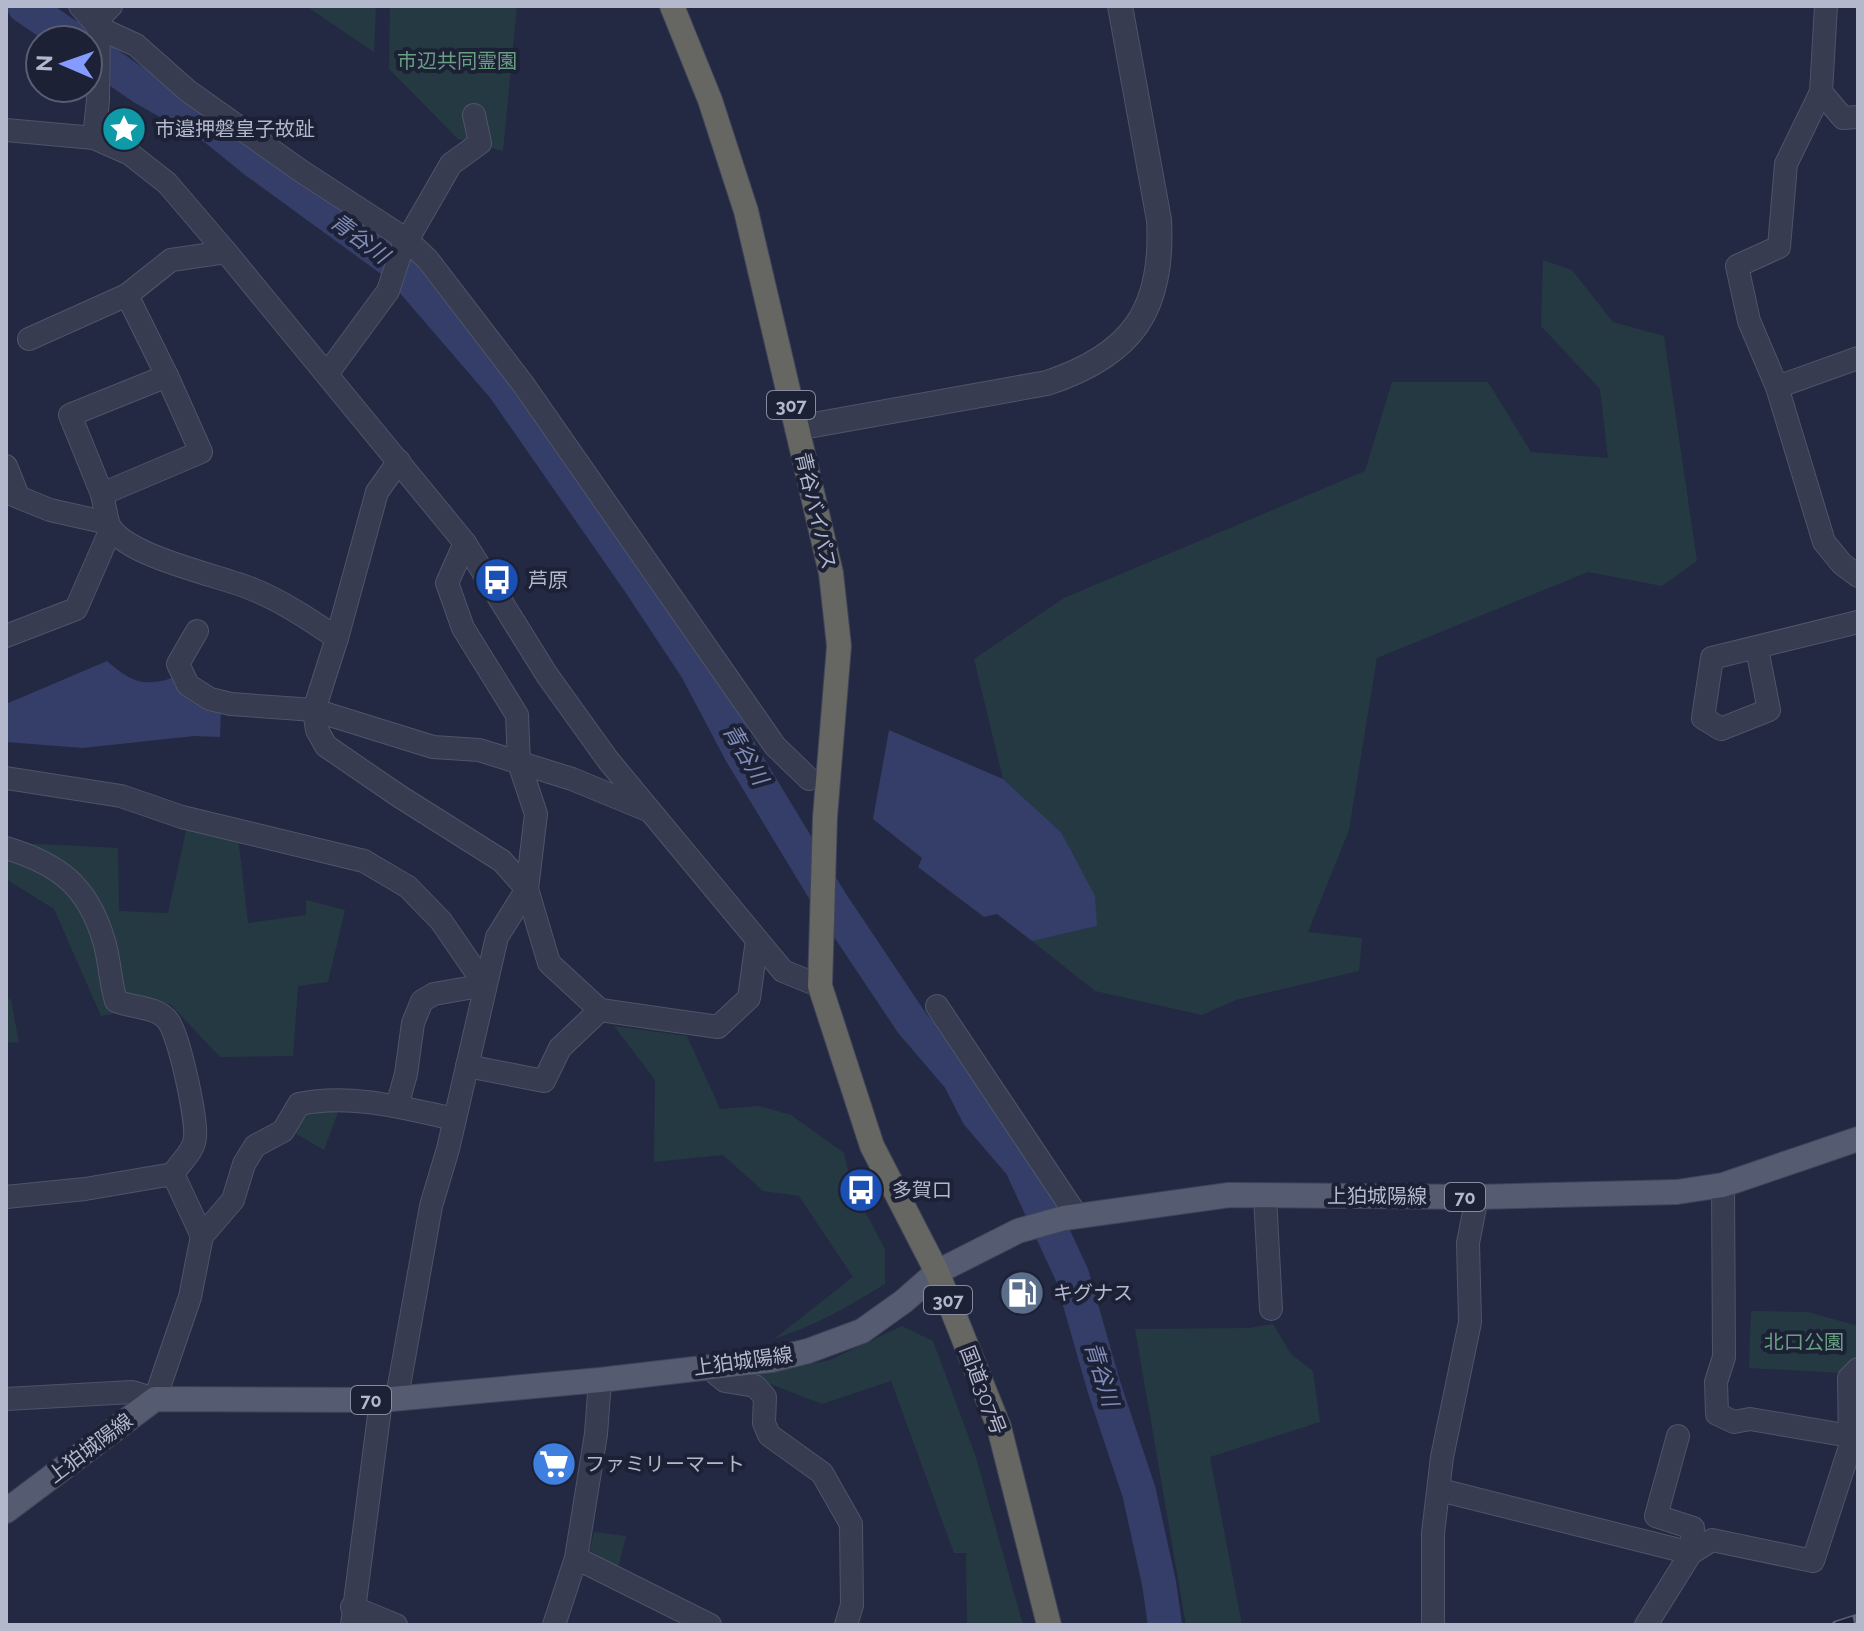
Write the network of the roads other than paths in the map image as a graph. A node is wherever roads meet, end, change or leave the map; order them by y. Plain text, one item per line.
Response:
1 (80, 6) edge
2 (111, 6) edge
3 (672, 6) edge
4 (1120, 6) edge
5 (1826, 6) edge
6 (92, 24) edge
7 (101, 24) edge
8 (104, 36) edge
9 (1821, 92) junction
10 (98, 104) edge
11 (474, 115) dead end
12 (1858, 117) edge
13 (6, 130) edge
14 (94, 138) junction
15 (404, 245) junction
16 (226, 252) junction
17 (127, 295) junction
18 (29, 339) dead end
19 (1858, 358) edge
20 (327, 374) junction
21 (167, 376) junction
22 (1777, 387) junction
23 (797, 428) junction
24 (399, 461) junction
25 (6, 466) edge
26 (12, 494) edge
27 (102, 494) junction
28 (110, 526) junction
29 (465, 543) junction
30 (1858, 576) edge
31 (1858, 622) edge
32 (197, 631) dead end
33 (6, 636) edge
34 (337, 638) junction
35 (1757, 649) dead end
36 (314, 710) junction
37 (519, 763) junction
38 (6, 778) edge
39 (809, 779) dead end
40 (649, 811) junction
41 (6, 848) edge
42 (527, 889) junction
43 (757, 940) junction
44 (485, 985) junction
45 (820, 986) junction
46 (937, 1006) dead end
47 (600, 1010) junction
48 (467, 1066) junction
49 (397, 1106) junction
50 (454, 1119) junction
51 (1858, 1139) edge
52 (173, 1174) junction
53 (1723, 1185) junction
54 (1265, 1196) junction
55 (6, 1197) edge
56 (1477, 1197) junction
57 (1071, 1217) junction
58 (202, 1236) junction
59 (937, 1272) junction
60 (1271, 1309) dead end
61 (708, 1367) junction
62 (1858, 1369) edge
63 (600, 1380) junction
64 (6, 1399) edge
65 (155, 1399) junction
66 (389, 1399) junction
67 (1678, 1436) dead end
68 (1850, 1436) junction
69 (1440, 1490) junction
70 (6, 1511) edge
71 (1691, 1553) junction
72 (576, 1558) junction
73 (352, 1616) edge
74 (680, 1619) edge
75 (396, 1625) edge
76 (554, 1625) edge
77 (710, 1625) edge
78 (846, 1625) edge
79 (1049, 1625) edge
80 (1433, 1625) edge
81 (1646, 1625) edge

1 - 6 street
2 - 7 street
3 - 23 highway, 青谷バイパス / 307
4 - 23 street
5 - 9 street
8 - 15 street
9 - 12 street
9 - 22 street
10 - 14 street
11 - 15 street
13 - 14 street
14 - 16 street
15 - 20 street
15 - 39 street
16 - 17 street
16 - 20 street
17 - 18 street
17 - 21 street
19 - 22 street
20 - 24 street
21 - 27 street
21 - 27 street
22 - 30 street
23 - 45 highway, 青谷バイパス / 307
24 - 29 street
24 - 34 street
25 - 26 street
26 - 28 street
27 - 28 street
28 - 33 street
28 - 34 street
29 - 37 street
29 - 40 street
31 - 35 street
32 - 36 street
34 - 36 street
36 - 37 street
36 - 42 street
37 - 40 street
37 - 42 street
38 - 44 street
40 - 43 street
41 - 52 street
42 - 44 street
42 - 47 street
43 - 45 street
43 - 47 street
44 - 48 street
44 - 49 street
45 - 59 highway, 国道307号 / 307
46 - 57 street
47 - 48 street
48 - 50 street
49 - 50 street
49 - 58 street
50 - 66 street
51 - 53 main road, 上狛城陽線 / 70
52 - 55 street
52 - 58 street
53 - 56 main road, 上狛城陽線 / 70
53 - 68 street
54 - 56 main road, 上狛城陽線 / 70
54 - 57 main road, 上狛城陽線 / 70
54 - 60 street
56 - 69 street
57 - 59 main road, 上狛城陽線 / 70
58 - 65 street
59 - 61 main road, 上狛城陽線 / 70
59 - 79 highway, 国道307号 / 307
61 - 63 main road, 上狛城陽線 / 70
61 - 78 street
62 - 68 street
63 - 66 main road, 上狛城陽線 / 70
63 - 72 street
64 - 65 street
65 - 66 main road, 上狛城陽線 / 70
65 - 70 main road, 上狛城陽線
66 - 73 street
67 - 71 street
68 - 71 street
69 - 71 street
69 - 80 street
71 - 81 street
72 - 74 street
72 - 76 street
73 - 75 street
74 - 77 street

